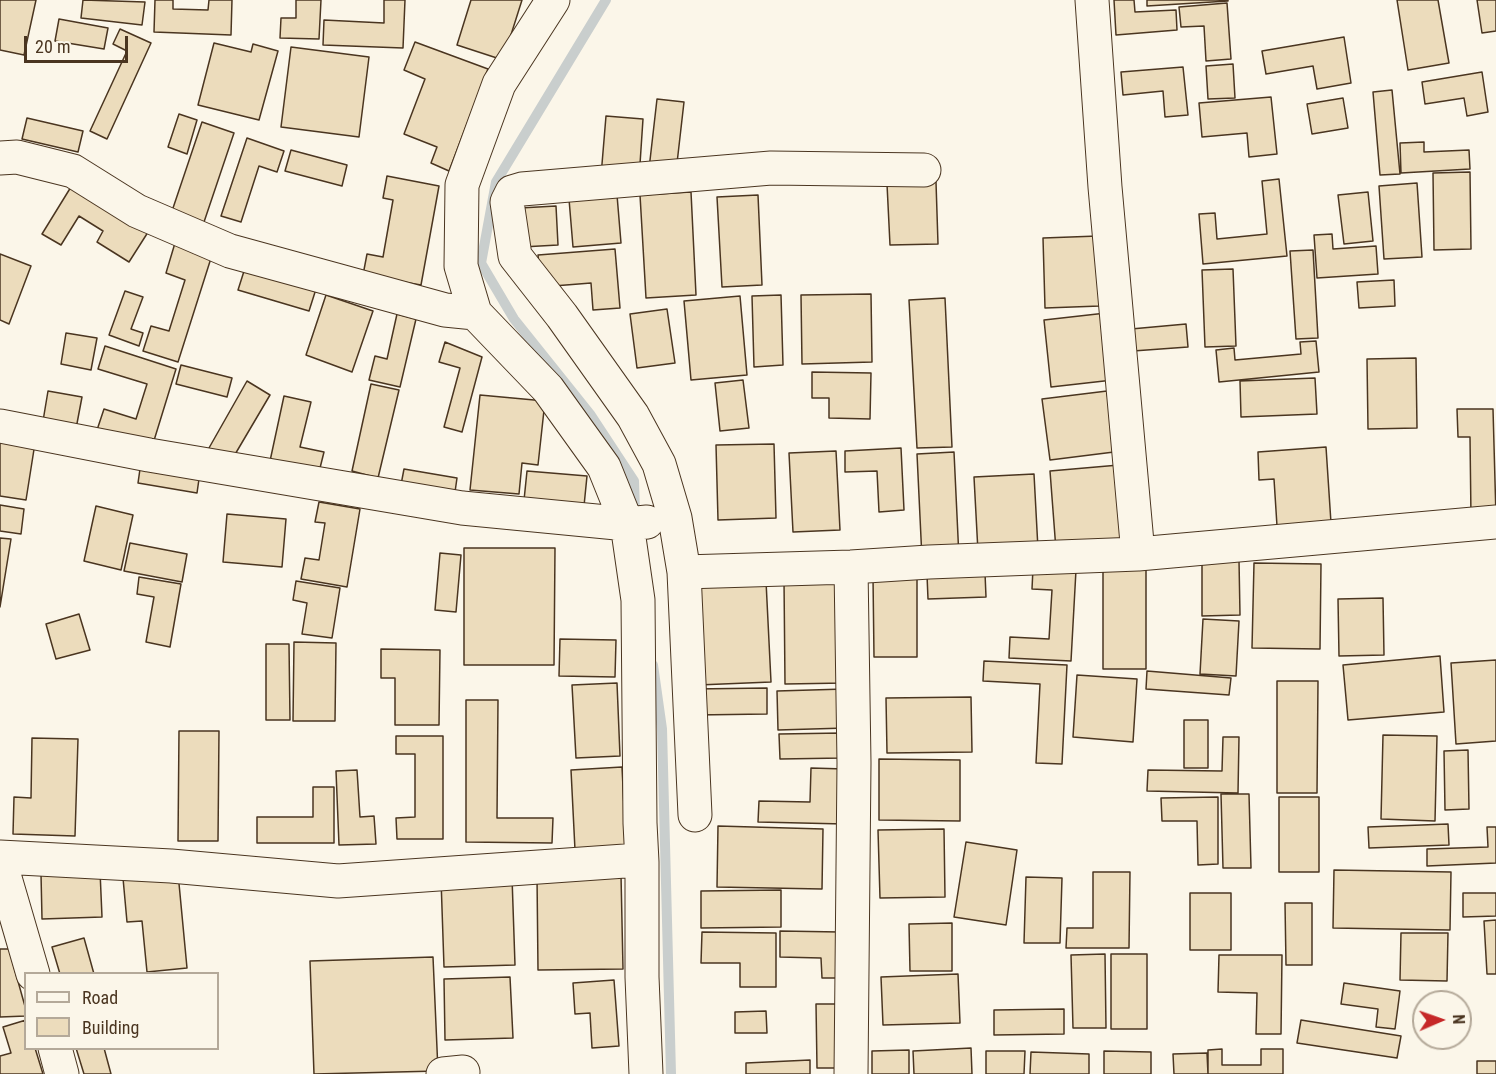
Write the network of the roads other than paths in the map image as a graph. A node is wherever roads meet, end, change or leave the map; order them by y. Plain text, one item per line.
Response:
1 (553, 0) edge
2 (1092, 0) edge
3 (0, 158) edge
4 (924, 170) dead end
5 (475, 313) junction
6 (0, 426) edge
7 (675, 519) junction
8 (1496, 522) edge
9 (627, 524) junction
10 (1138, 554) junction
11 (852, 567) junction
12 (684, 572) junction
13 (695, 815) dead end
14 (0, 859) edge
15 (642, 862) junction
16 (32, 972) edge
17 (56, 1050) edge
18 (62, 1074) edge
19 (646, 1074) edge
20 (851, 1074) edge

1 - 5 street
2 - 10 street
3 - 5 street
4 - 7 street
5 - 9 street
6 - 9 street
7 - 9 street
7 - 12 street
8 - 10 street
9 - 15 street
10 - 11 street
11 - 12 street
11 - 20 street
12 - 13 street
14 - 15 street
14 - 16 street
15 - 19 street
17 - 18 street

